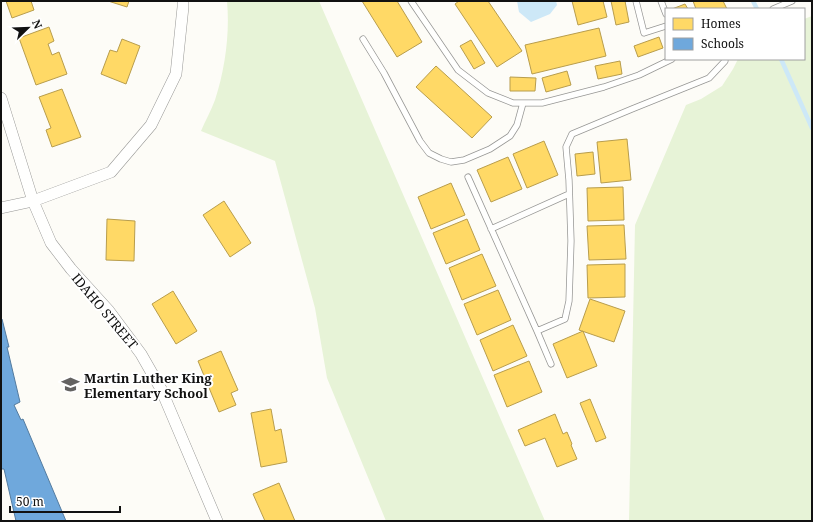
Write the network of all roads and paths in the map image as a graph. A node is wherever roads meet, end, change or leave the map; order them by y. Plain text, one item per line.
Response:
1 (183, 1) edge
2 (411, 1) edge
3 (636, 1) edge
4 (661, 1) edge
5 (792, 1) edge
6 (775, 8) edge
7 (665, 11) edge
8 (665, 26) edge
9 (364, 39) dead end
10 (670, 60) edge
11 (725, 60) edge
12 (1, 98) edge
13 (523, 103) junction
14 (468, 176) dead end
15 (569, 194) junction
16 (33, 201) junction
17 (1, 208) edge
18 (491, 229) junction
19 (537, 331) junction
20 (551, 364) dead end
21 (217, 521) edge

1 - 16 street
2 - 13 lane
3 - 8 lane
4 - 7 lane
5 - 6 lane
9 - 13 lane
10 - 13 lane
11 - 15 lane
12 - 16 street, IDAHO STREET
14 - 18 lane
15 - 18 lane
15 - 19 lane
16 - 17 street
16 - 21 street, IDAHO STREET
18 - 19 lane
19 - 20 lane

